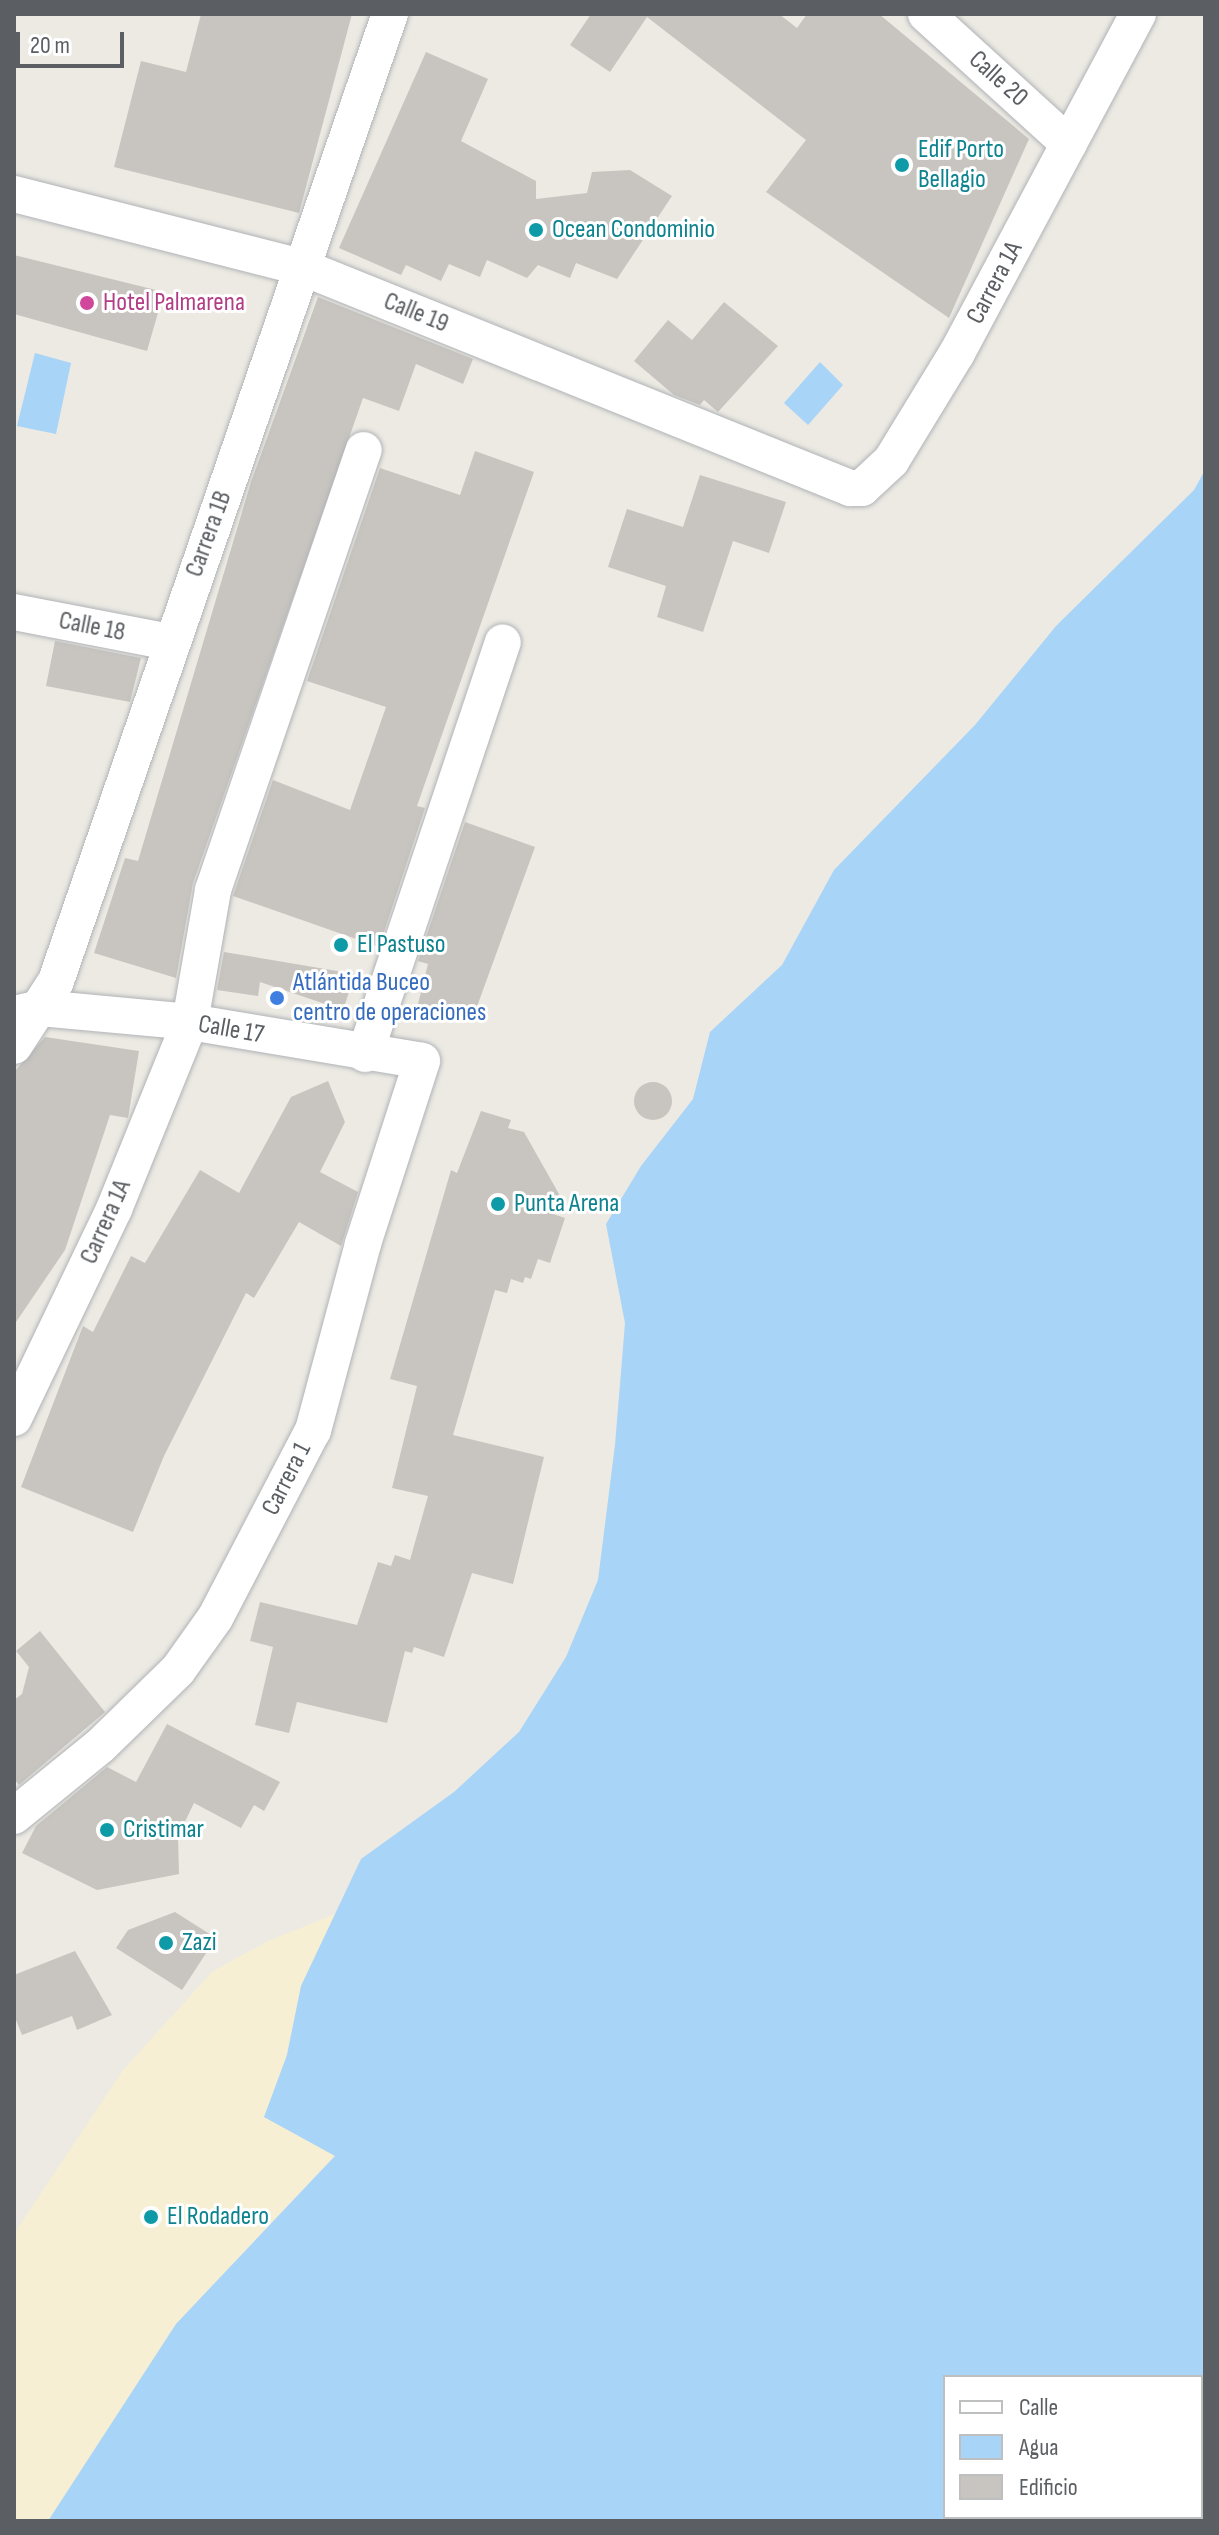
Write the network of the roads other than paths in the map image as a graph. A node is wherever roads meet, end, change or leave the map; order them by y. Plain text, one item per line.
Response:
1 (390, 14) edge
2 (926, 14) edge
3 (1138, 14) edge
4 (1069, 144) junction
5 (14, 194) edge
6 (304, 268) junction
7 (364, 450) dead end
8 (806, 470) joint
9 (14, 612) edge
10 (170, 642) junction
11 (503, 642) dead end
12 (23, 1005) edge
13 (190, 1022) junction
14 (14, 1046) edge
15 (365, 1054) junction
16 (422, 1061) joint
17 (14, 1418) edge
18 (14, 1816) edge

1 - 6 street, Carrera 1B
2 - 4 street, Calle 20
3 - 4 street, Carrera 1A
4 - 8 street, Carrera 1A
5 - 6 street, Calle 19
6 - 8 street, Calle 19
6 - 10 street, Carrera 1B
7 - 13 street, Carrera 1A
9 - 10 street, Calle 18
10 - 12 street, Carrera 1B
11 - 15 street
12 - 13 street, Calle 17
12 - 14 street, Carrera 1B
13 - 15 street, Calle 17
13 - 17 street, Carrera 1A
15 - 16 street, Calle 17
16 - 18 street, Carrera 1

